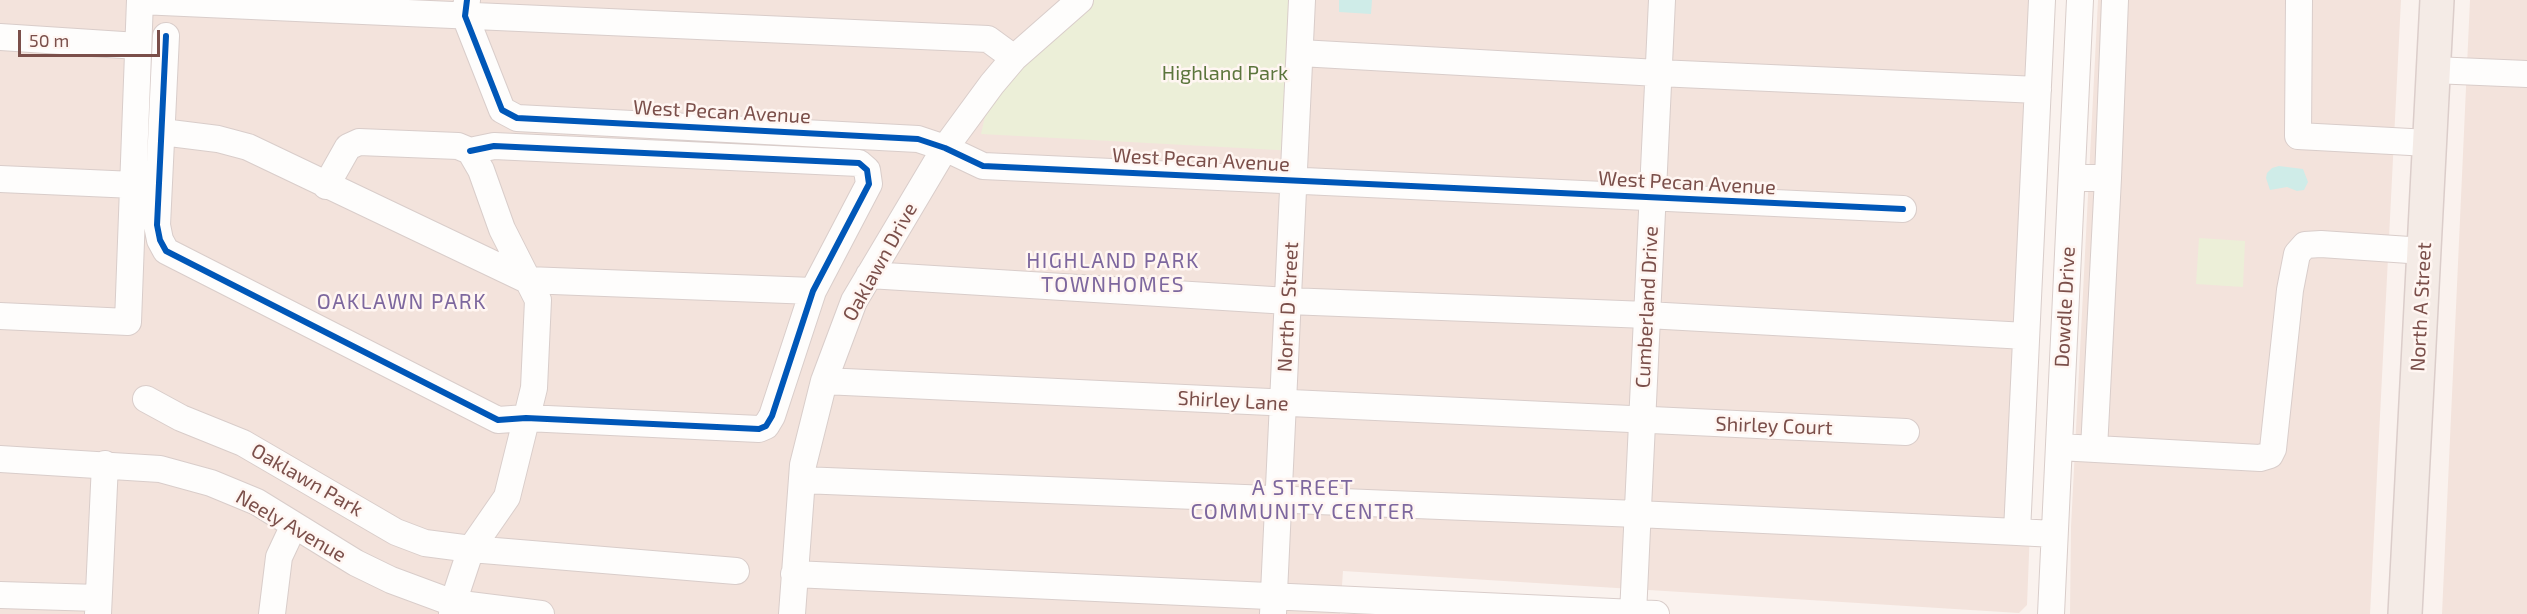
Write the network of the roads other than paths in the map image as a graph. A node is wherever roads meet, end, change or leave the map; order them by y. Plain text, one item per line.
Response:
1 (140, 0) edge
2 (1080, 0) edge
3 (1302, 0) edge
4 (1662, 0) edge
5 (2042, 0) edge
6 (2080, 0) edge
7 (2115, 0) edge
8 (2299, 0) edge
9 (2437, 0) edge
10 (466, 8) edge
11 (166, 36) dead end
12 (0, 37) edge
13 (138, 46) junction
14 (1300, 53) junction
15 (1014, 58) junction
16 (2433, 70) junction
17 (1658, 73) junction
18 (2527, 74) edge
19 (2038, 90) junction
20 (162, 132) junction
21 (2429, 143) junction
22 (945, 148) junction
23 (470, 151) junction
24 (2072, 178) junction
25 (2108, 178) junction
26 (0, 179) edge
27 (1294, 180) junction
28 (134, 185) junction
29 (326, 186) junction
30 (1653, 198) junction
31 (1903, 209) dead end
32 (2424, 251) junction
33 (869, 275) junction
34 (527, 280) junction
35 (813, 291) junction
36 (1288, 301) junction
37 (1647, 315) junction
38 (0, 316) edge
39 (2026, 336) junction
40 (824, 381) junction
41 (146, 399) dead end
42 (1283, 403) junction
43 (526, 418) junction
44 (1641, 420) junction
45 (1906, 432) dead end
46 (2059, 447) junction
47 (2094, 449) junction
48 (0, 459) edge
49 (105, 464) junction
50 (802, 480) junction
51 (1278, 498) junction
52 (1637, 514) junction
53 (294, 525) junction
54 (2017, 532) junction
55 (2054, 534) junction
56 (471, 549) junction
57 (736, 571) dead end
58 (794, 574) junction
59 (0, 595) edge
60 (1274, 605) edge
61 (98, 606) edge
62 (452, 608) edge
63 (272, 614) edge
64 (540, 614) edge
65 (792, 614) edge
66 (1641, 614) edge
67 (2050, 614) edge
68 (2405, 614) edge

1 - 10 street
1 - 13 street
2 - 15 street, Oaklawn Drive
3 - 14 street, North D Street
4 - 17 street, Cumberland Drive
5 - 19 street
6 - 24 street, Dowdle Drive
7 - 25 street
8 - 21 street
9 - 16 main road, North A Street
10 - 15 street
10 - 22 street, West Pecan Avenue
11 - 20 street
12 - 13 street
13 - 28 street
14 - 17 street
14 - 27 street, North D Street
15 - 22 street, Oaklawn Drive
16 - 18 street
16 - 21 main road, North A Street
17 - 19 street
17 - 30 street, Cumberland Drive
19 - 39 street
20 - 29 street
20 - 43 street
21 - 32 main road, North A Street
22 - 27 street, West Pecan Avenue
22 - 33 street, Oaklawn Drive
23 - 29 street
23 - 34 street
23 - 35 street
24 - 25 street
24 - 46 street, Dowdle Drive
25 - 47 street
26 - 28 street
27 - 30 street, West Pecan Avenue
27 - 36 street, North D Street
28 - 38 street
29 - 34 street
30 - 31 street, West Pecan Avenue
30 - 37 street, Cumberland Drive
32 - 47 street
32 - 68 main road, North A Street
33 - 36 street
33 - 40 street, Oaklawn Drive
34 - 35 street
34 - 43 street
35 - 43 street
36 - 37 street
36 - 42 street, North D Street
37 - 39 street
37 - 44 street, Cumberland Drive
39 - 54 street
40 - 42 street, Shirley Lane
40 - 50 street, Oaklawn Drive
41 - 56 street, Oaklawn Park
42 - 44 street, Shirley Lane
42 - 51 street, North D Street
43 - 56 street
44 - 45 street, Shirley Court
44 - 52 street, Cumberland Drive
46 - 47 street
46 - 55 street, Dowdle Drive
48 - 49 street, Neely Avenue
49 - 53 street, Neely Avenue
49 - 61 street
50 - 51 street
50 - 58 street, Oaklawn Drive
51 - 52 street
51 - 60 street, North D Street
52 - 54 street
52 - 66 street, Cumberland Drive
53 - 62 street, Neely Avenue
53 - 63 street
54 - 55 street
55 - 67 street, Dowdle Drive
56 - 57 street, Oaklawn Park
56 - 62 street
58 - 60 street
58 - 65 street, Oaklawn Drive
59 - 61 street
60 - 66 street
62 - 64 street, Neely Avenue

